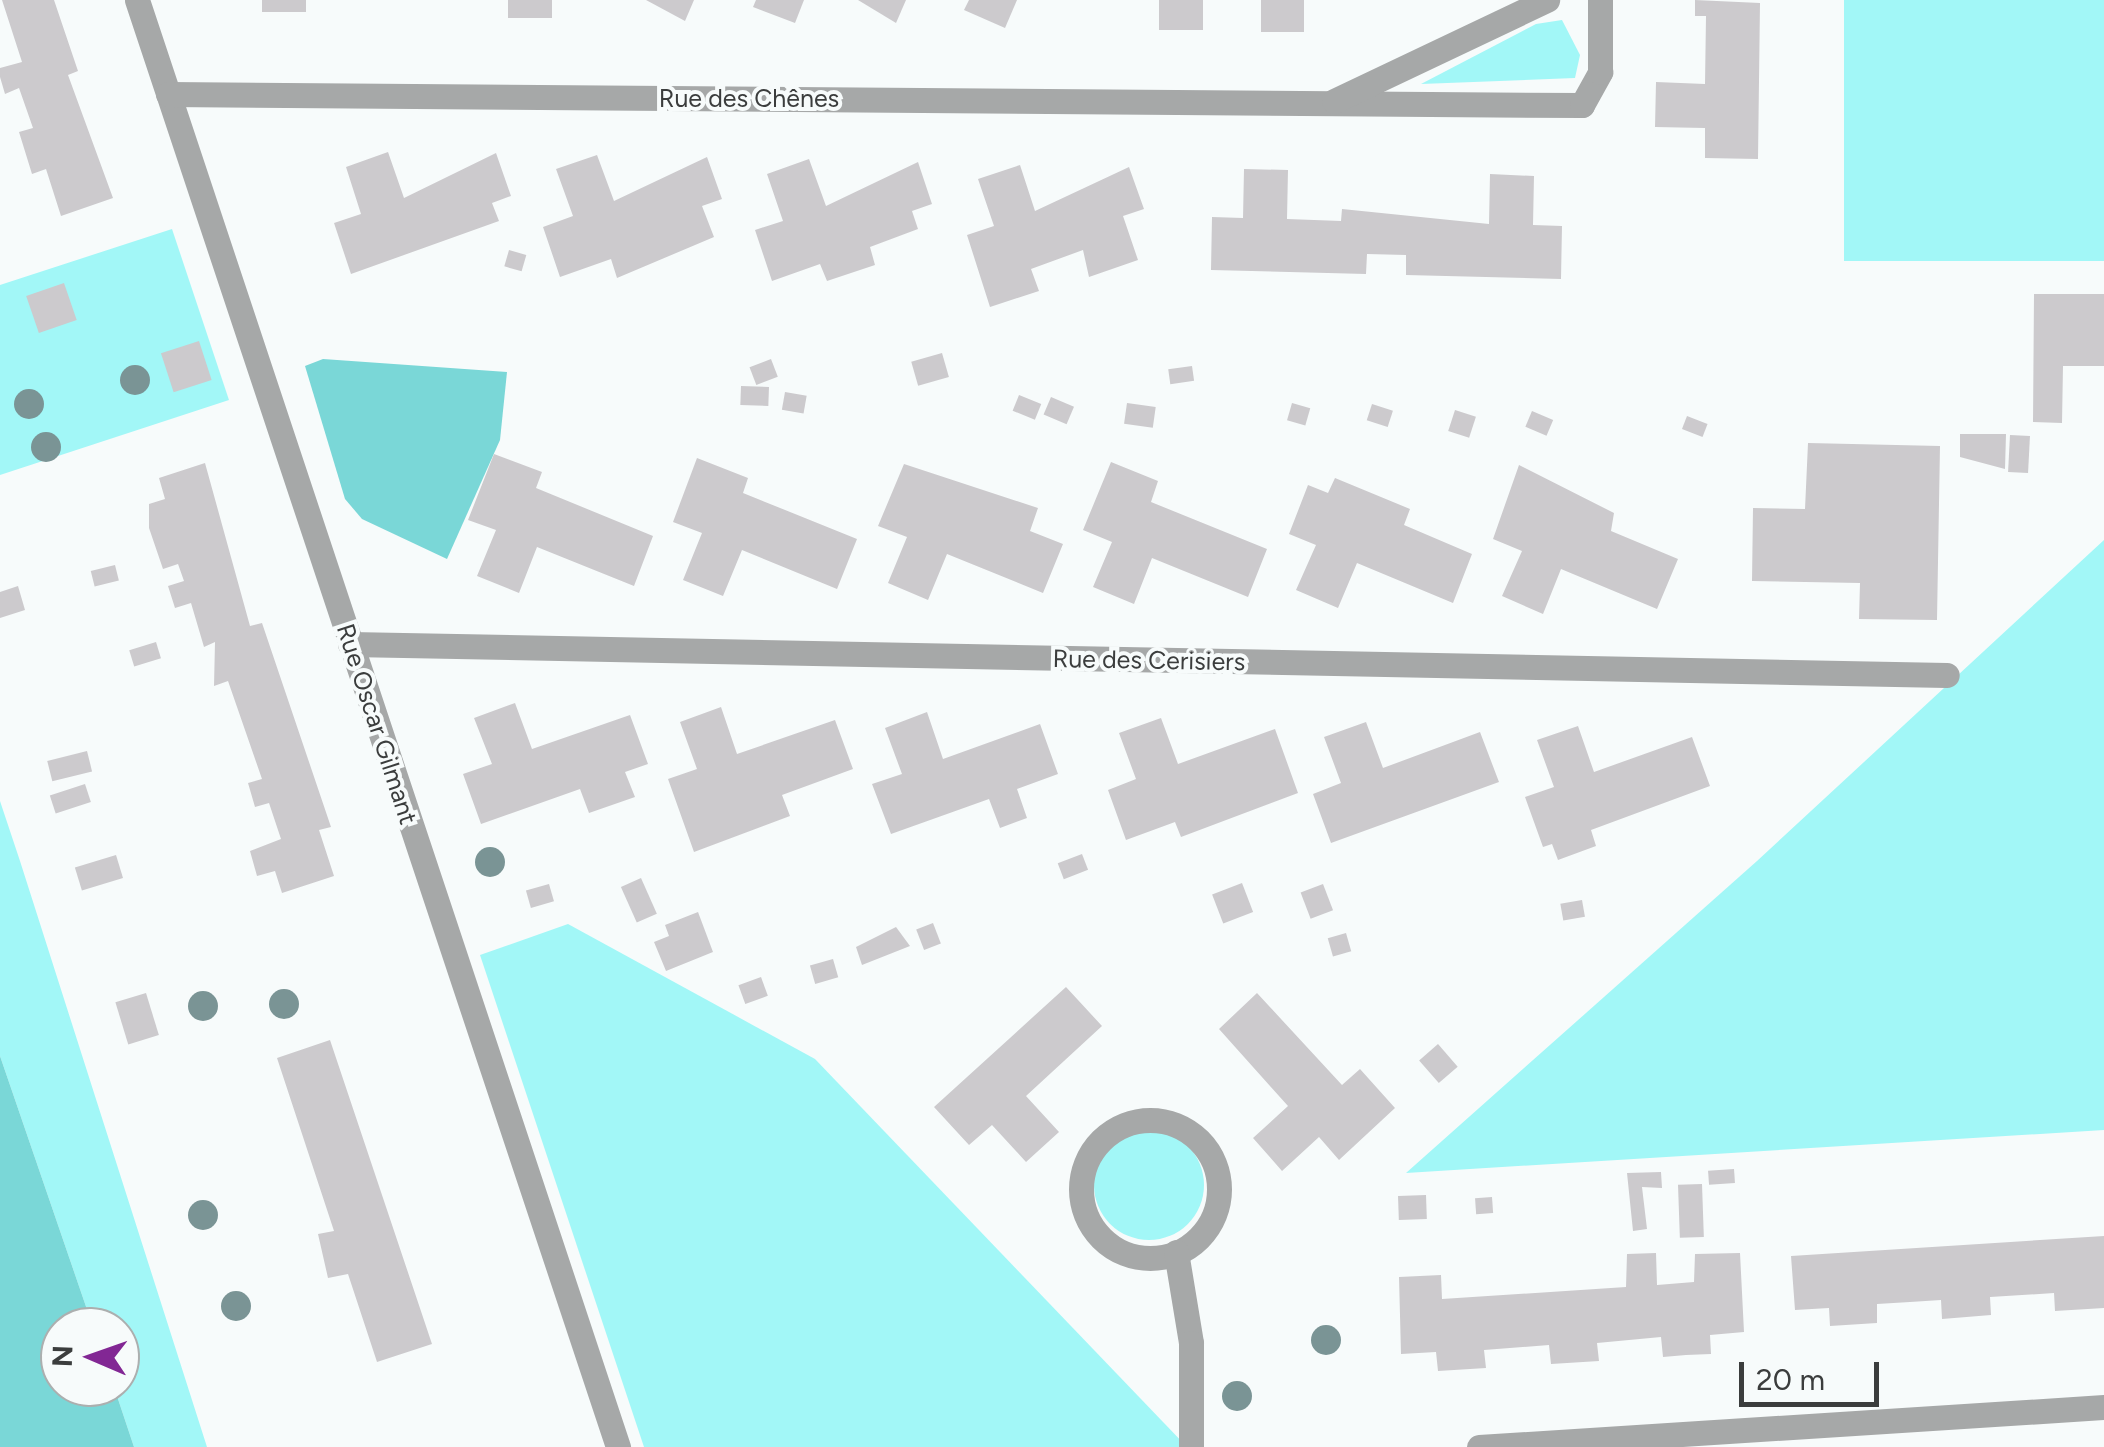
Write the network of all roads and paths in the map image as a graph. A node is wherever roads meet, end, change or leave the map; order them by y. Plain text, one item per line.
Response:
1 (136, 0) edge
2 (1547, 0) edge
3 (1600, 0) edge
4 (168, 94) junction
5 (1330, 103) junction
6 (350, 644) junction
7 (1947, 675) dead end
8 (1176, 1252) junction
9 (2104, 1406) edge
10 (618, 1447) edge
11 (1192, 1447) edge
12 (1479, 1447) edge

1 - 4 street, Rue Oscar Gilmant
2 - 5 street, Rue des Chênes
3 - 5 street, Rue des Chênes
4 - 5 street, Rue des Chênes
4 - 6 street, Rue Oscar Gilmant
6 - 7 street, Rue des Cerisiers
6 - 10 street, Rue Oscar Gilmant
8 - 8 street
8 - 11 street
9 - 12 street

